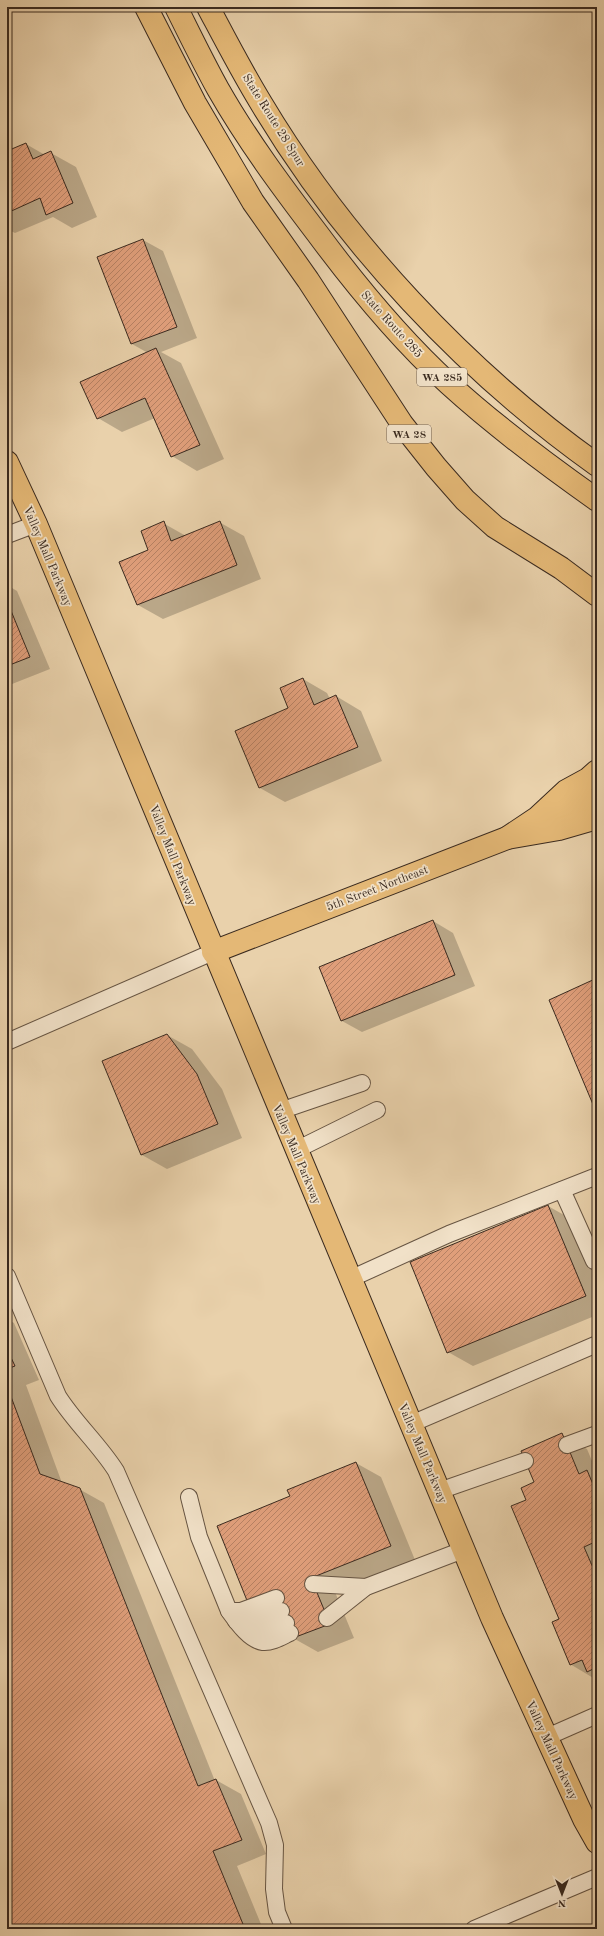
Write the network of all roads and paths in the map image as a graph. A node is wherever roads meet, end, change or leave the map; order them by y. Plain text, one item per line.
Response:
1 (146, 7) edge
2 (176, 7) edge
3 (208, 7) edge
4 (7, 462) edge
5 (597, 465) edge
6 (597, 500) edge
7 (36, 524) junction
8 (7, 535) edge
9 (597, 595) edge
10 (597, 771) edge
11 (597, 800) edge
12 (537, 818) junction
13 (597, 818) edge
14 (507, 838) junction
15 (213, 952) junction
16 (7, 1042) edge
17 (362, 1082) dead end
18 (377, 1110) dead end
19 (280, 1111) junction
20 (296, 1150) junction
21 (597, 1176) edge
22 (562, 1190) junction
23 (597, 1260) edge
24 (7, 1276) edge
25 (350, 1279) junction
26 (597, 1344) edge
27 (411, 1424) junction
28 (597, 1434) edge
29 (567, 1445) dead end
30 (525, 1461) dead end
31 (439, 1491) junction
32 (190, 1497) dead end
33 (463, 1550) junction
34 (366, 1587) junction
35 (232, 1616) junction
36 (597, 1715) edge
37 (547, 1737) junction
38 (597, 1842) edge
39 (597, 1877) edge
40 (284, 1929) edge
41 (474, 1929) edge

1 - 9 main road, WA 28
2 - 6 main road, State Route 285 / WA 285
3 - 5 main road, State Route 28 Spur / WA 285
4 - 7 main road, Valley Mall Parkway
7 - 8 lane
7 - 15 main road, Valley Mall Parkway
10 - 12 main road, 5th Street Northeast
11 - 12 main road, 5th Street Northeast
12 - 14 main road, 5th Street Northeast
13 - 14 main road
14 - 15 main road, 5th Street Northeast
15 - 16 lane
15 - 19 main road, Valley Mall Parkway
17 - 19 lane
18 - 20 lane
19 - 20 main road, Valley Mall Parkway
20 - 25 main road, Valley Mall Parkway
21 - 22 lane
22 - 23 lane
22 - 25 lane
24 - 40 lane
25 - 27 main road, Valley Mall Parkway
26 - 27 lane
27 - 31 main road, Valley Mall Parkway
28 - 29 lane
30 - 31 lane
31 - 33 main road, Valley Mall Parkway
32 - 35 lane
33 - 34 lane
33 - 37 main road, Valley Mall Parkway
34 - 34 lane
35 - 35 lane
36 - 37 lane
37 - 38 main road, Valley Mall Parkway
39 - 41 lane

